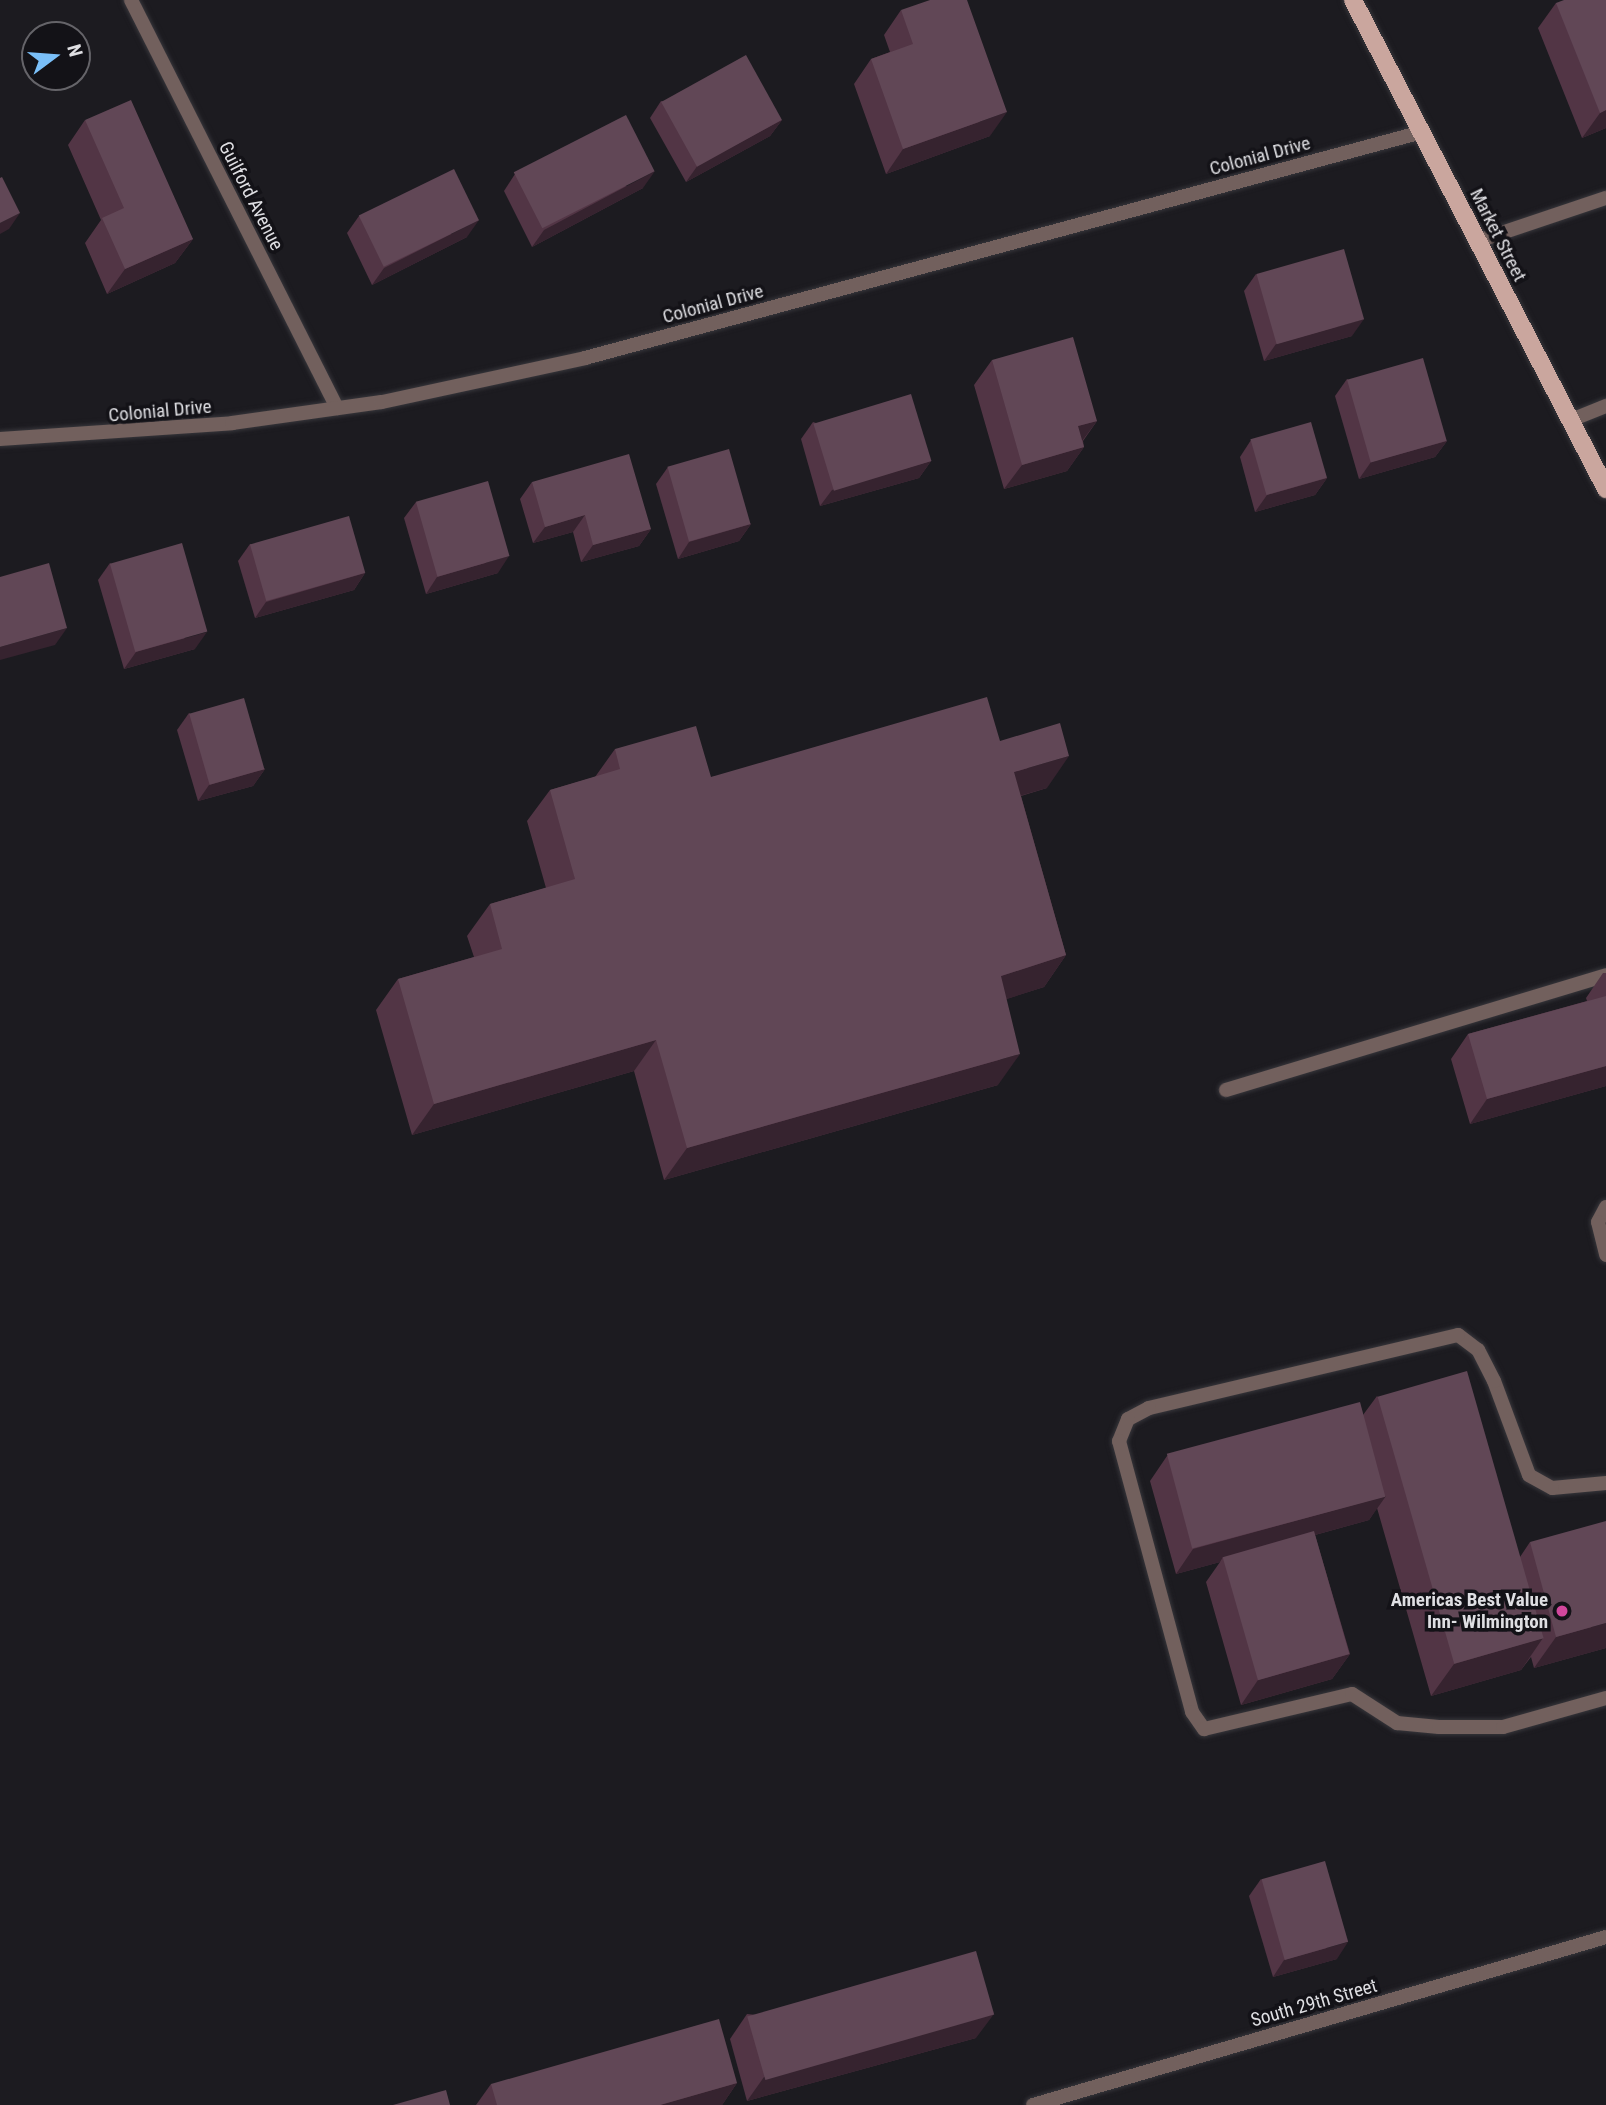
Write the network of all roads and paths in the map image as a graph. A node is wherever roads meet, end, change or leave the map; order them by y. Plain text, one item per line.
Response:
1 (131, 0) edge
2 (1353, 0) edge
3 (1422, 132) junction
4 (1606, 198) edge
5 (1478, 241) junction
6 (1606, 406) edge
7 (337, 408) junction
8 (1571, 420) junction
9 (0, 439) edge
10 (1606, 489) edge
11 (1606, 975) edge
12 (1226, 1090) dead end
13 (1605, 1208) edge
14 (1606, 1255) edge
15 (1606, 1483) edge
16 (1606, 1698) edge
17 (1606, 1937) edge
18 (1033, 2105) edge

1 - 7 street, Guilford Avenue
2 - 3 main road, Market Street
3 - 5 main road, Market Street
3 - 7 street, Colonial Drive
4 - 5 street
5 - 8 main road, Market Street
6 - 8 street
7 - 9 street, Colonial Drive
8 - 10 main road, Market Street
11 - 12 street
13 - 14 street
15 - 16 street
17 - 18 street, South 29th Street

